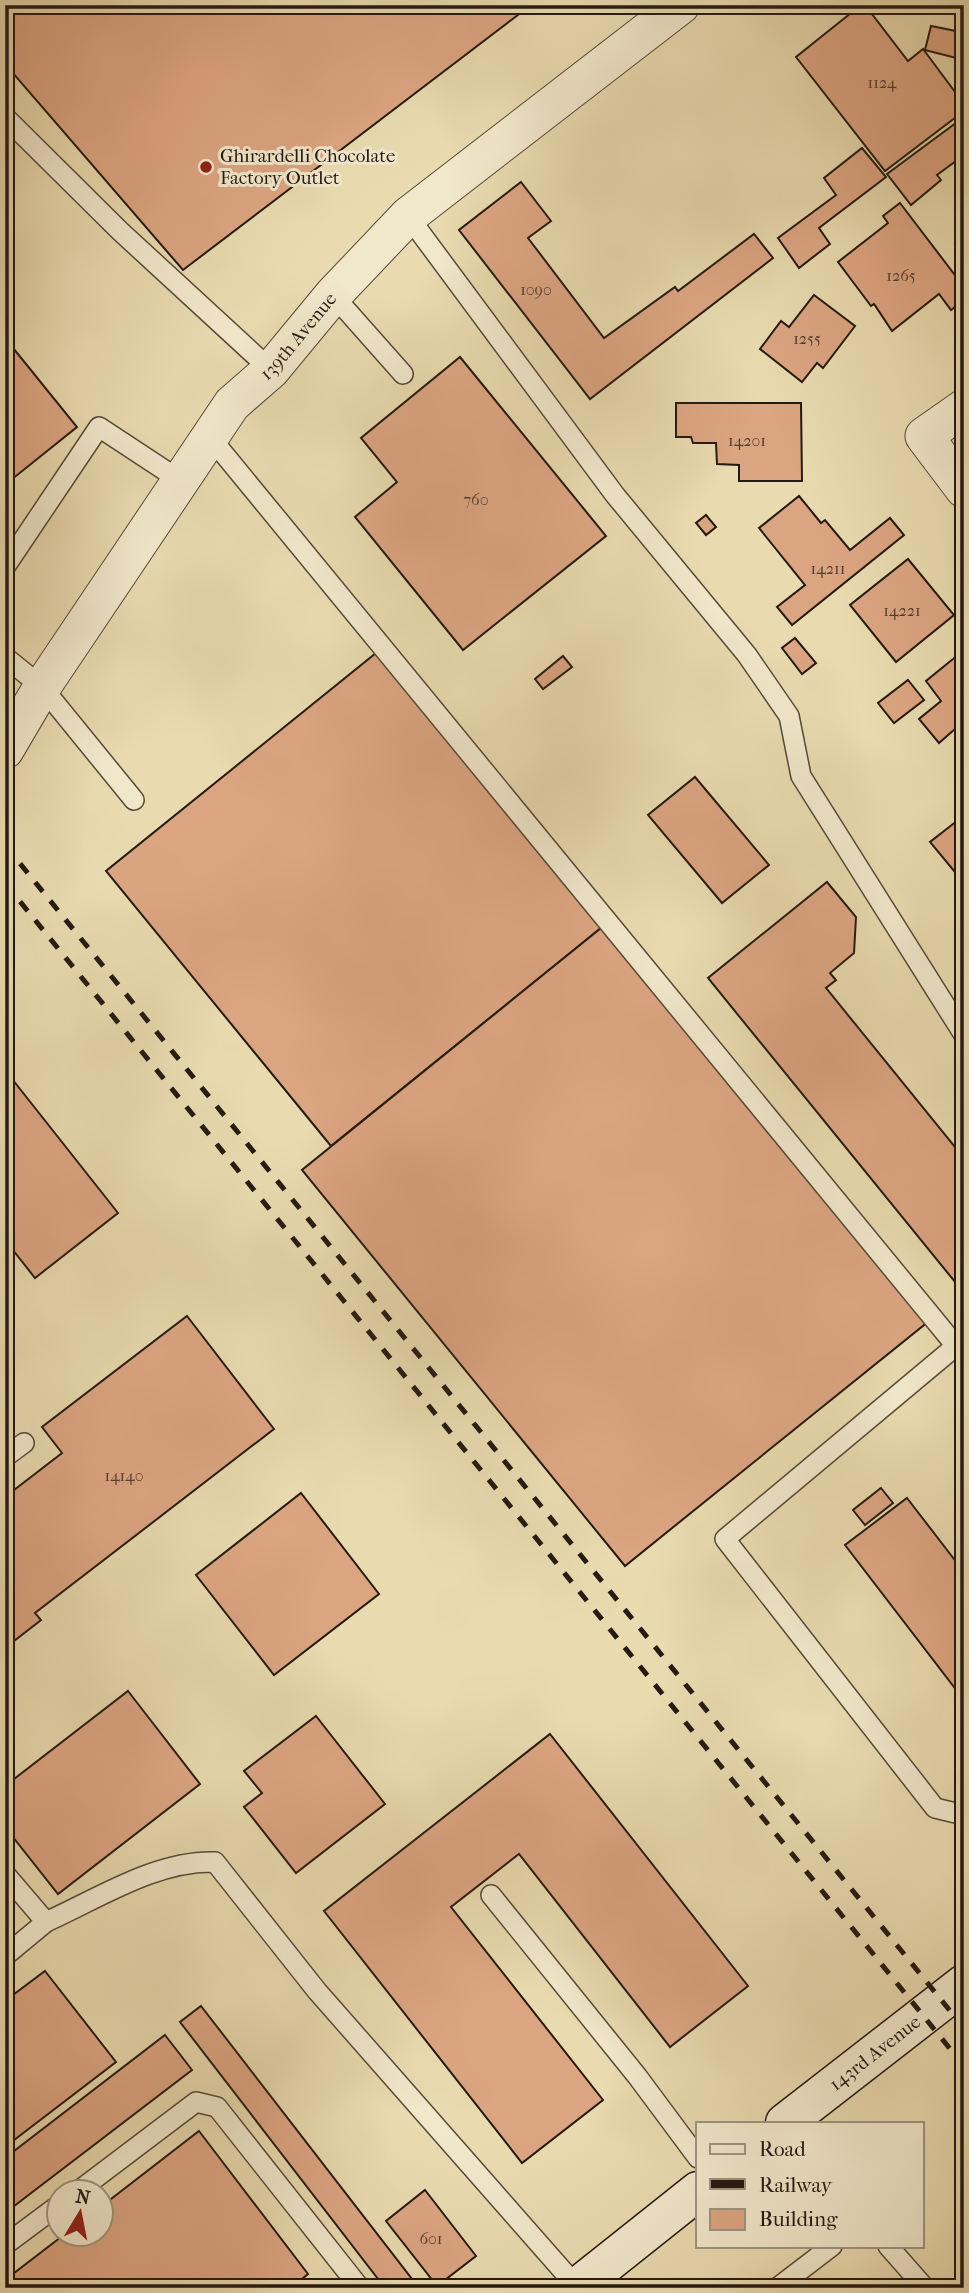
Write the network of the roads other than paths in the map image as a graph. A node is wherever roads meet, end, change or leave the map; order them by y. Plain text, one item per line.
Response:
1 (681, 5) edge
2 (5, 117) edge
3 (408, 216) junction
4 (333, 295) junction
5 (271, 370) junction
6 (403, 374) dead end
7 (964, 408) edge
8 (210, 437) junction
9 (181, 481) junction
10 (964, 489) edge
11 (5, 567) edge
12 (5, 657) edge
13 (41, 687) junction
14 (5, 750) edge
15 (134, 800) dead end
16 (964, 1034) edge
17 (24, 1443) dead end
18 (5, 1457) edge
19 (964, 1815) edge
20 (5, 1874) edge
21 (491, 1895) dead end
22 (46, 1922) junction
23 (5, 1956) edge
24 (964, 1984) edge
25 (788, 2122) edge
26 (696, 2155) edge
27 (96, 2178) edge
28 (696, 2193) edge
29 (46, 2214) edge
30 (5, 2245) edge
31 (829, 2248) edge
32 (890, 2248) edge
33 (349, 2284) edge
34 (577, 2287) edge
35 (778, 2288) edge
36 (925, 2288) edge

1 - 3 street, 139th Avenue
2 - 5 lane
3 - 4 street, 139th Avenue
3 - 16 lane
4 - 5 street, 139th Avenue
4 - 6 lane
5 - 8 street, 139th Avenue
7 - 10 street
8 - 9 street, 139th Avenue
8 - 19 lane
9 - 11 lane
9 - 13 street, 139th Avenue
12 - 13 lane
13 - 14 street, 139th Avenue
13 - 15 lane
17 - 18 lane
20 - 22 lane
21 - 26 lane
22 - 23 lane
22 - 34 lane
24 - 25 street, 143rd Avenue
27 - 33 lane
28 - 34 street
29 - 30 lane
31 - 35 lane
32 - 36 lane

